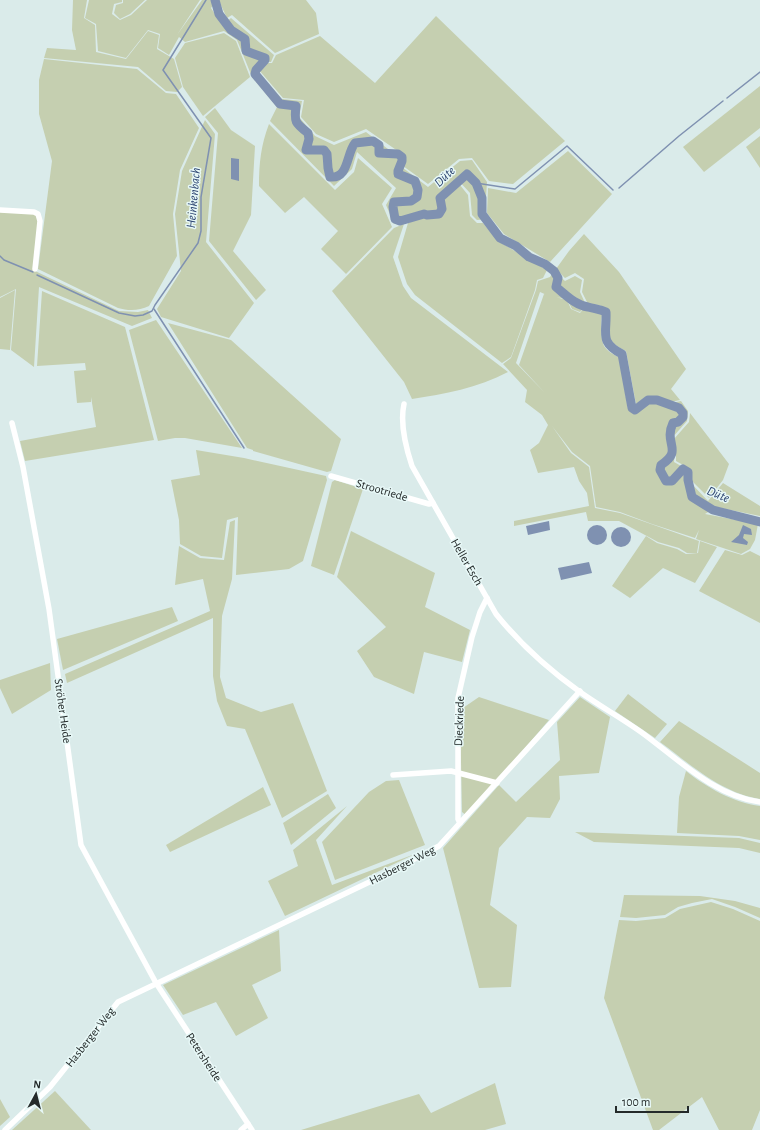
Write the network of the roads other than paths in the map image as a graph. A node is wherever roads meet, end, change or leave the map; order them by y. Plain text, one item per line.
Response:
1 (0, 210) edge
2 (35, 269) dead end
3 (404, 404) dead end
4 (12, 424) dead end
5 (331, 476) dead end
6 (434, 503) junction
7 (487, 598) junction
8 (580, 692) junction
9 (458, 772) junction
10 (393, 775) dead end
11 (497, 783) junction
12 (760, 802) edge
13 (460, 823) junction
14 (156, 983) junction
15 (248, 1124) junction
16 (4, 1130) edge
17 (241, 1130) edge
18 (252, 1130) edge

1 - 2 street
3 - 6 street, Heller Esch
4 - 14 street, Ströher Heide
5 - 6 street, Strootriede
6 - 7 street, Heller Esch
7 - 8 street, Heller Esch
7 - 9 street, Dieckriede
8 - 11 street, Hasberger Weg
8 - 12 street
9 - 10 street
9 - 11 street
9 - 13 street, Dieckriede
11 - 13 street, Hasberger Weg
13 - 14 street, Hasberger Weg
14 - 15 street, Petersheide
14 - 16 street, Hasberger Weg
15 - 17 street
15 - 18 street, Petersheide

